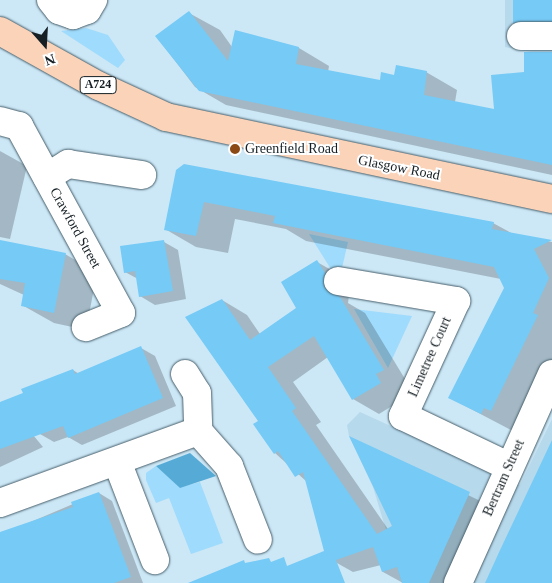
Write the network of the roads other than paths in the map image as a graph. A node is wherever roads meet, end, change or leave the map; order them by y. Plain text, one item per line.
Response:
1 (51, 0) edge
2 (93, 0) edge
3 (0, 31) edge
4 (521, 36) dead end
5 (552, 36) edge
6 (0, 122) edge
7 (47, 176) junction
8 (142, 176) dead end
9 (552, 199) edge
10 (338, 281) dead end
11 (86, 327) dead end
12 (185, 374) dead end
13 (552, 374) edge
14 (545, 405) edge
15 (198, 431) junction
16 (118, 464) junction
17 (508, 466) junction
18 (0, 503) edge
19 (258, 540) dead end
20 (155, 560) dead end
21 (458, 583) edge

1 - 2 street
3 - 9 main road, Glasgow Road / A724
4 - 5 street
6 - 7 street, Crawford Street
7 - 8 street
7 - 11 street, Crawford Street
10 - 17 street, Limetree Court
12 - 15 street
13 - 14 street, Bertram Street
14 - 17 street, Bertram Street
15 - 16 street
15 - 19 street
16 - 18 street
16 - 20 street
17 - 21 street, Bertram Street

